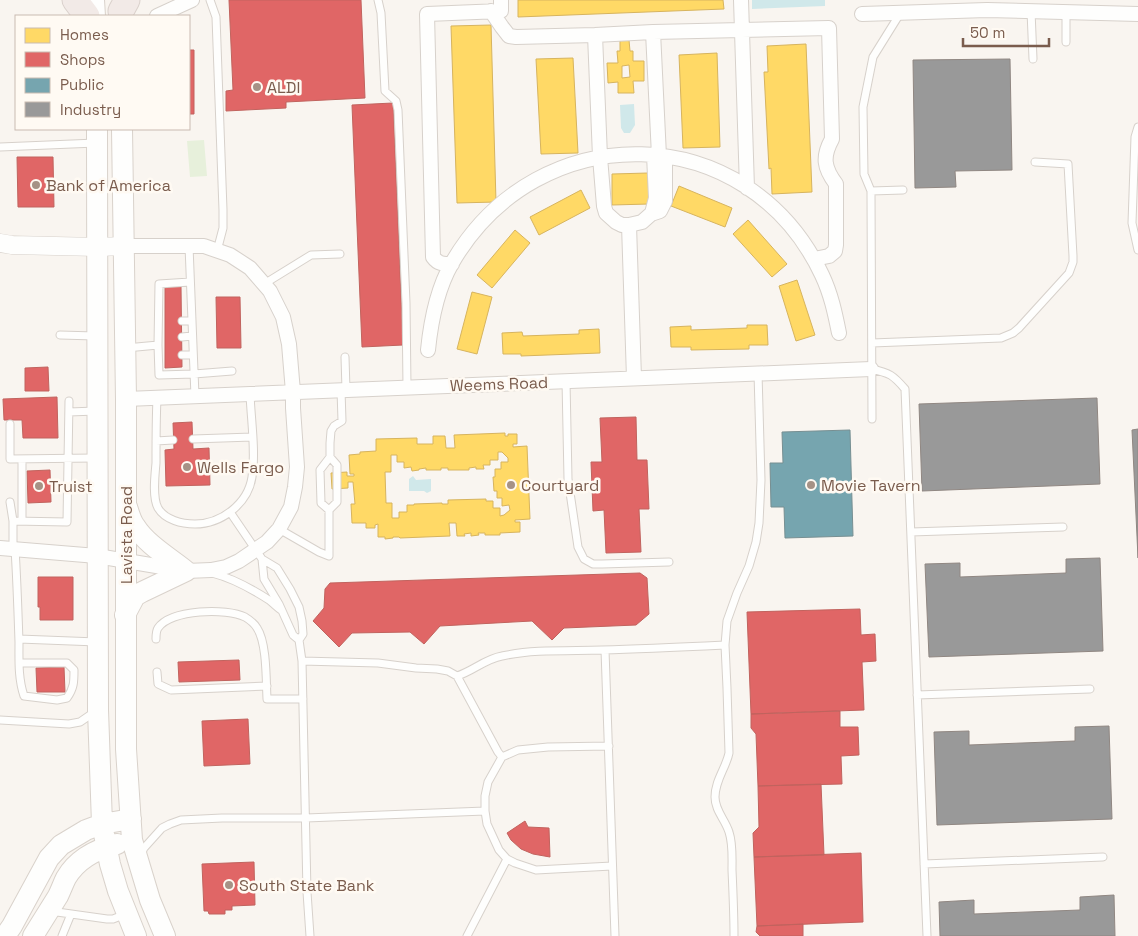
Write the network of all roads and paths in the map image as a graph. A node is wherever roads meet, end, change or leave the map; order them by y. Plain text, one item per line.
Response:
1 (75, 0) edge
2 (94, 0) edge
3 (192, 0) edge
4 (210, 0) edge
5 (378, 0) edge
6 (501, 0) edge
7 (741, 0) edge
8 (491, 11) junction
9 (1031, 11) junction
10 (901, 12) junction
11 (1066, 12) junction
12 (172, 13) edge
13 (862, 14) dead end
14 (1138, 14) edge
15 (86, 15) edge
16 (95, 15) edge
17 (743, 30) junction
18 (653, 32) junction
19 (595, 35) junction
20 (1066, 42) dead end
21 (1033, 59) dead end
22 (1138, 127) edge
23 (122, 130) edge
24 (97, 136) edge
25 (0, 147) edge
26 (660, 156) junction
27 (600, 157) junction
28 (1035, 162) dead end
29 (747, 188) junction
30 (871, 190) junction
31 (903, 190) dead end
32 (629, 225) junction
33 (0, 246) edge
34 (124, 246) junction
35 (188, 246) junction
36 (98, 247) junction
37 (1138, 250) edge
38 (217, 251) junction
39 (340, 254) dead end
40 (814, 259) junction
41 (452, 264) junction
42 (190, 282) junction
43 (264, 284) junction
44 (182, 303) dead end
45 (191, 303) junction
46 (182, 321) dead end
47 (192, 321) junction
48 (838, 333) dead end
49 (60, 335) dead end
50 (97, 336) junction
51 (182, 336) dead end
52 (192, 336) junction
53 (872, 342) junction
54 (158, 345) junction
55 (125, 348) junction
56 (428, 350) dead end
57 (182, 355) dead end
58 (193, 355) junction
59 (345, 357) dead end
60 (871, 369) junction
61 (232, 371) dead end
62 (758, 373) junction
63 (194, 374) junction
64 (634, 378) junction
65 (566, 381) junction
66 (407, 387) junction
67 (344, 390) junction
68 (293, 392) junction
69 (250, 394) junction
70 (195, 396) junction
71 (156, 398) junction
72 (126, 399) junction
73 (69, 401) dead end
74 (97, 411) junction
75 (68, 412) junction
76 (872, 419) dead end
77 (10, 424) dead end
78 (252, 437) junction
79 (193, 439) dead end
80 (173, 440) dead end
81 (156, 441) junction
82 (330, 457) junction
83 (68, 458) junction
84 (98, 458) junction
85 (22, 459) junction
86 (10, 502) dead end
87 (126, 503) junction
88 (329, 510) junction
89 (230, 512) junction
90 (13, 521) junction
91 (22, 522) junction
92 (1063, 528) dead end
93 (279, 530) junction
94 (911, 532) junction
95 (9, 548) edge
96 (259, 555) junction
97 (98, 556) junction
98 (126, 560) junction
99 (669, 562) dead end
100 (194, 571) junction
101 (283, 612) junction
102 (125, 615) junction
103 (156, 639) dead end
104 (19, 640) junction
105 (299, 640) junction
106 (98, 642) junction
107 (725, 645) junction
108 (605, 650) junction
109 (302, 661) junction
110 (20, 663) junction
111 (157, 672) dead end
112 (456, 676) junction
113 (267, 686) junction
114 (1090, 689) dead end
115 (917, 695) junction
116 (303, 698) junction
117 (98, 710) junction
118 (0, 720) edge
119 (609, 746) junction
120 (502, 757) junction
121 (485, 811) junction
122 (306, 818) junction
123 (131, 819) junction
124 (102, 824) junction
125 (132, 840) junction
126 (106, 846) junction
127 (1103, 856) dead end
128 (507, 859) junction
129 (138, 861) junction
130 (924, 864) junction
131 (612, 866) junction
132 (67, 876) junction
133 (118, 891) junction
134 (50, 908) junction
135 (70, 914) junction
136 (126, 914) junction
137 (4, 936) edge
138 (33, 936) edge
139 (62, 936) edge
140 (136, 936) edge
141 (165, 936) edge
142 (310, 936) edge
143 (467, 936) edge
144 (615, 936) edge
145 (734, 936) edge
146 (927, 936) edge

1 - 15 highway
2 - 16 main road
3 - 12 street
4 - 38 lane
5 - 66 lane
6 - 8 street
7 - 17 street
8 - 19 street
8 - 41 street
9 - 10 street
9 - 11 street
9 - 21 lane
10 - 13 street
10 - 30 lane
11 - 14 street
11 - 20 lane
17 - 18 street
17 - 29 street
17 - 40 street
18 - 19 street
18 - 26 street
19 - 27 street
22 - 37 lane
23 - 34 main road, Lavista Road
24 - 25 lane
24 - 36 main road, Lavista Road
26 - 27 street
26 - 29 street
26 - 32 street
27 - 32 street
27 - 41 street
28 - 53 lane
29 - 40 street
30 - 31 lane
30 - 53 lane
32 - 64 street
33 - 36 street
34 - 35 street
34 - 36 street
34 - 55 main road, Lavista Road
35 - 38 street
35 - 42 lane
36 - 50 main road, Lavista Road
38 - 43 street
39 - 43 lane
40 - 48 street
41 - 56 street
42 - 45 lane
42 - 54 lane
43 - 68 street
44 - 45 lane
45 - 47 lane
46 - 47 lane
47 - 52 lane
49 - 50 lane
50 - 74 main road, Lavista Road
51 - 52 lane
52 - 58 lane
53 - 60 lane
54 - 55 lane
54 - 63 lane
55 - 72 main road, Lavista Road
57 - 58 lane
58 - 63 lane
59 - 67 lane
60 - 62 street, Weems Road
60 - 76 lane
60 - 94 lane
61 - 63 lane
62 - 64 street, Weems Road
62 - 107 lane
63 - 70 lane
64 - 65 street, Weems Road
65 - 66 street, Weems Road
65 - 99 lane
66 - 67 street, Weems Road
67 - 68 street, Weems Road
67 - 82 lane
68 - 69 street, Weems Road
68 - 93 street
69 - 70 street, Weems Road
69 - 78 lane
70 - 71 street, Weems Road
71 - 72 street, Weems Road
71 - 81 lane
72 - 87 main road, Lavista Road
73 - 75 lane
74 - 75 lane
74 - 84 main road, Lavista Road
75 - 83 lane
77 - 85 lane
78 - 79 lane
78 - 89 lane
80 - 81 lane
81 - 89 lane
82 - 88 lane
82 - 88 lane
83 - 84 lane
83 - 85 lane
83 - 91 lane
84 - 97 main road, Lavista Road
85 - 91 lane
86 - 90 lane
87 - 98 main road, Lavista Road
87 - 100 main road
88 - 93 lane
89 - 96 lane
90 - 91 lane
90 - 95 lane
92 - 94 lane
93 - 96 street
94 - 115 lane
95 - 97 street
95 - 104 lane
96 - 100 street
96 - 101 lane
96 - 105 lane
97 - 98 street
97 - 106 main road, Lavista Road
98 - 100 street
98 - 102 main road, Lavista Road
100 - 101 lane
100 - 102 main road
101 - 105 lane
102 - 123 main road, Lavista Road
103 - 113 lane
104 - 106 lane
104 - 110 lane
105 - 109 lane
106 - 117 main road, Lavista Road
107 - 108 lane
107 - 145 lane
108 - 112 lane
108 - 119 lane
109 - 112 lane
109 - 116 lane
110 - 110 lane
111 - 113 lane
112 - 120 lane
113 - 116 lane
114 - 115 lane
115 - 130 lane
116 - 122 lane
117 - 118 lane
117 - 124 main road, Lavista Road
119 - 120 lane
119 - 131 lane
120 - 121 lane
121 - 122 lane
121 - 128 lane
122 - 129 lane
122 - 142 lane
123 - 124 main road
123 - 125 main road, Lavista Road
124 - 126 main road, Lavista Road
124 - 137 main road
125 - 126 main road
125 - 129 main road, Lavista Road
126 - 132 main road
126 - 133 main road, Lavista Road
127 - 130 lane
128 - 131 lane
128 - 143 lane
129 - 141 main road, Lavista Road
130 - 146 lane
131 - 144 lane
132 - 133 main road
132 - 134 main road
133 - 136 main road, Lavista Road
134 - 135 lane
134 - 138 main road
135 - 136 lane
135 - 139 lane
136 - 140 main road, Lavista Road

